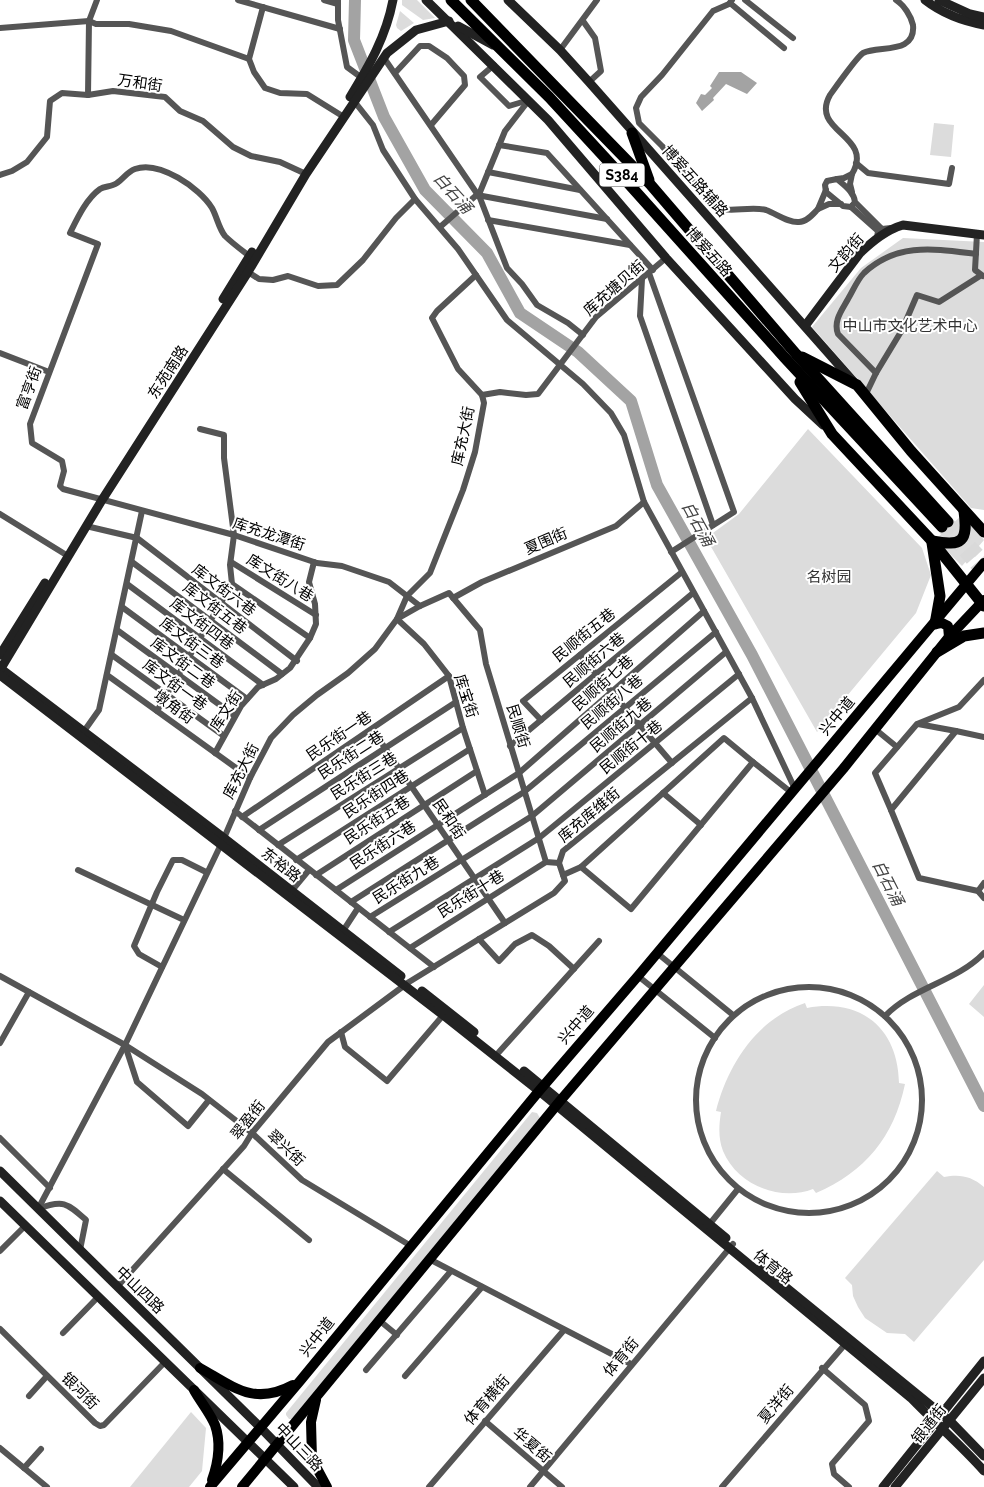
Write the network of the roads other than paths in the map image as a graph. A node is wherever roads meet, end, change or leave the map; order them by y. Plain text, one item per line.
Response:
1 (97, 0) edge
2 (238, 0) edge
3 (324, 0) edge
4 (394, 0) edge
5 (426, 0) edge
6 (451, 0) edge
7 (471, 0) edge
8 (508, 0) edge
9 (597, 0) edge
10 (745, 0) edge
11 (896, 0) edge
12 (926, 0) edge
13 (939, 0) edge
14 (731, 1) edge
15 (338, 2) edge
16 (263, 7) junction
17 (984, 17) edge
18 (583, 20) junction
19 (89, 21) junction
20 (449, 21) junction
21 (984, 25) edge
22 (0, 28) edge
23 (340, 29) junction
24 (792, 38) dead end
25 (784, 48) dead end
26 (502, 50) junction
27 (560, 50) junction
28 (249, 59) junction
29 (380, 59) junction
30 (494, 65) junction
31 (395, 73) junction
32 (589, 82) junction
33 (360, 84) junction
34 (88, 95) junction
35 (354, 100) junction
36 (529, 100) junction
37 (341, 116) junction
38 (431, 125) junction
39 (632, 133) junction
40 (499, 145) junction
41 (856, 163) junction
42 (952, 168) dead end
43 (488, 172) junction
44 (0, 174) edge
45 (304, 174) junction
46 (852, 174) junction
47 (837, 179) junction
48 (650, 184) junction
49 (580, 190) junction
50 (826, 190) junction
51 (852, 192) junction
52 (477, 195) junction
53 (415, 199) junction
54 (841, 204) junction
55 (853, 205) junction
56 (818, 209) junction
57 (607, 219) junction
58 (488, 220) junction
59 (440, 227) junction
60 (893, 228) junction
61 (981, 234) edge
62 (877, 238) junction
63 (631, 245) junction
64 (976, 254) junction
65 (252, 258) junction
66 (666, 258) junction
67 (651, 271) junction
68 (248, 272) junction
69 (476, 275) junction
70 (982, 276) edge
71 (642, 279) junction
72 (805, 326) junction
73 (582, 337) junction
74 (0, 353) edge
75 (790, 356) junction
76 (560, 364) junction
77 (49, 372) junction
78 (876, 373) junction
79 (856, 385) junction
80 (482, 396) junction
81 (865, 396) junction
82 (200, 429) dead end
83 (832, 434) junction
84 (102, 500) junction
85 (644, 502) junction
86 (142, 511) junction
87 (964, 511) junction
88 (0, 514) edge
89 (984, 519) edge
90 (945, 524) tunnel mouth
91 (714, 525) junction
92 (86, 526) junction
93 (984, 532) edge
94 (234, 536) junction
95 (137, 538) junction
96 (932, 541) junction
97 (674, 550) junction
98 (68, 556) junction
99 (132, 562) junction
100 (231, 562) junction
101 (314, 562) junction
102 (984, 563) edge
103 (682, 572) junction
104 (127, 584) junction
105 (232, 584) junction
106 (966, 584) junction
107 (694, 593) junction
108 (407, 596) junction
109 (451, 596) junction
110 (222, 603) junction
111 (983, 603) edge
112 (420, 606) junction
113 (122, 607) junction
114 (704, 611) junction
115 (316, 615) junction
116 (397, 619) junction
117 (211, 621) junction
118 (935, 624) junction
119 (117, 630) junction
120 (716, 632) junction
121 (984, 633) edge
122 (201, 638) junction
123 (310, 638) junction
124 (949, 638) junction
125 (726, 652) junction
126 (937, 652) junction
127 (112, 654) junction
128 (0, 655) edge
129 (580, 655) junction
130 (190, 657) junction
131 (297, 661) junction
132 (0, 670) edge
133 (282, 674) junction
134 (596, 674) junction
135 (739, 674) junction
136 (107, 675) junction
137 (179, 675) junction
138 (449, 676) junction
139 (984, 681) edge
140 (263, 685) junction
141 (612, 692) junction
142 (167, 695) junction
143 (752, 698) junction
144 (247, 699) junction
145 (456, 702) junction
146 (625, 708) junction
147 (157, 711) junction
148 (235, 716) junction
149 (541, 720) junction
150 (917, 724) junction
151 (640, 725) junction
152 (463, 728) junction
153 (372, 729) junction
154 (875, 729) junction
155 (956, 731) junction
156 (82, 734) junction
157 (224, 736) junction
158 (984, 737) edge
159 (655, 743) junction
160 (510, 746) junction
161 (897, 747) junction
162 (385, 748) junction
163 (470, 749) junction
164 (215, 753) junction
165 (753, 762) junction
166 (672, 763) junction
167 (399, 768) junction
168 (477, 770) junction
169 (519, 773) junction
170 (250, 778) junction
171 (411, 786) junction
172 (794, 791) junction
173 (524, 792) junction
174 (663, 793) junction
175 (485, 795) junction
176 (424, 805) junction
177 (890, 810) junction
178 (235, 811) junction
179 (532, 816) junction
180 (242, 817) junction
181 (701, 824) junction
182 (438, 825) junction
183 (259, 830) junction
184 (539, 838) junction
185 (448, 840) junction
186 (222, 842) junction
187 (278, 845) junction
188 (296, 860) junction
189 (462, 860) junction
190 (546, 862) junction
191 (559, 863) junction
192 (581, 867) junction
193 (78, 870) dead end
194 (309, 870) junction
195 (206, 872) junction
196 (316, 875) junction
197 (563, 875) junction
198 (474, 879) junction
199 (984, 884) edge
200 (336, 890) junction
201 (978, 891) junction
202 (290, 893) junction
203 (488, 898) junction
204 (984, 898) edge
205 (351, 902) junction
206 (358, 908) junction
207 (370, 917) junction
208 (184, 920) junction
209 (505, 923) junction
210 (389, 932) junction
211 (342, 934) junction
212 (479, 939) junction
213 (599, 941) dead end
214 (410, 948) junction
215 (657, 953) junction
216 (984, 953) edge
217 (162, 967) junction
218 (434, 967) junction
219 (674, 967) junction
220 (574, 969) junction
221 (0, 976) edge
222 (638, 976) junction
223 (407, 984) junction
224 (655, 990) junction
225 (29, 992) junction
226 (445, 1013) junction
227 (733, 1015) junction
228 (885, 1016) junction
229 (341, 1032) junction
230 (714, 1038) junction
231 (0, 1043) edge
232 (125, 1045) junction
233 (499, 1052) junction
234 (541, 1089) junction
235 (209, 1100) junction
236 (559, 1103) junction
237 (252, 1133) junction
238 (0, 1138) edge
239 (223, 1169) junction
240 (0, 1172) edge
241 (50, 1188) junction
242 (738, 1189) junction
243 (0, 1201) edge
244 (38, 1209) junction
245 (25, 1226) junction
246 (708, 1227) junction
247 (309, 1240) dead end
248 (411, 1246) junction
249 (731, 1246) junction
250 (80, 1250) junction
251 (0, 1251) edge
252 (430, 1260) junction
253 (451, 1271) junction
254 (117, 1287) junction
255 (482, 1287) junction
256 (98, 1297) junction
257 (380, 1321) junction
258 (0, 1329) edge
259 (564, 1330) junction
260 (63, 1332) dead end
261 (397, 1335) junction
262 (847, 1341) junction
263 (984, 1361) edge
264 (165, 1362) junction
265 (631, 1364) junction
266 (200, 1368) junction
267 (822, 1368) junction
268 (366, 1370) dead end
269 (47, 1376) junction
270 (406, 1376) dead end
271 (984, 1378) edge
272 (300, 1381) junction
273 (194, 1390) junction
274 (29, 1396) dead end
275 (316, 1398) junction
276 (942, 1414) junction
277 (950, 1421) junction
278 (485, 1422) junction
279 (934, 1422) junction
280 (260, 1427) junction
281 (942, 1430) junction
282 (247, 1442) junction
283 (277, 1444) junction
284 (0, 1448) edge
285 (40, 1449) dead end
286 (984, 1456) edge
287 (265, 1460) junction
288 (24, 1468) junction
289 (543, 1470) junction
290 (984, 1471) edge
291 (47, 1487) edge
292 (209, 1487) edge
293 (242, 1487) edge
294 (294, 1487) edge
295 (318, 1487) edge
296 (327, 1487) edge
297 (429, 1487) edge
298 (530, 1487) edge
299 (562, 1487) edge
300 (722, 1487) edge
301 (850, 1487) edge
302 (883, 1487) edge
303 (895, 1487) edge

1 - 19 street
2 - 16 street
3 - 15 street
4 - 29 street
5 - 20 street
6 - 26 highway, 博爱五路 / S384
7 - 48 highway, 博爱五路 / S384
8 - 27 street, 博爱五路辅路
9 - 18 street
10 - 24 street
11 - 41 street
12 - 21 street
13 - 17 street
14 - 25 street
14 - 56 street
15 - 23 street
16 - 23 street
16 - 28 street
18 - 27 street
18 - 32 street
19 - 22 street
19 - 28 street
19 - 34 street
20 - 26 street
20 - 29 street
20 - 30 street
23 - 33 street
26 - 75 highway, 博爱五路 / S384
27 - 32 street, 博爱五路辅路
28 - 37 street
29 - 31 street
29 - 33 street
30 - 36 street
30 - 36 street
31 - 38 street
31 - 38 street
32 - 39 street, 博爱五路辅路
33 - 35 street, 东苑南路
33 - 37 street, 东苑南路
34 - 44 street, 万和街
34 - 45 street, 万和街
35 - 37 street, 东苑南路
35 - 53 street
36 - 40 street
36 - 66 street
37 - 45 street, 东苑南路
38 - 52 street
39 - 48 highway
39 - 72 street, 博爱五路辅路
40 - 43 street
40 - 49 street
41 - 42 street
41 - 46 street
43 - 49 street
43 - 52 street
45 - 65 street, 东苑南路
46 - 47 street
46 - 51 street
47 - 50 street
47 - 51 street
48 - 75 highway, 博爱五路 / S384
49 - 57 street
50 - 54 street
50 - 56 street
51 - 55 street
52 - 57 street
52 - 58 street
52 - 59 street
53 - 59 street
53 - 68 street
54 - 55 street
54 - 56 street
55 - 60 street
55 - 62 street
57 - 63 street
58 - 63 street
58 - 73 street
59 - 69 street
60 - 61 street, 文韵街
60 - 62 street, 文韵街
61 - 64 street
62 - 72 street, 文韵街
63 - 67 street
64 - 70 street
64 - 78 street
65 - 68 street, 东苑南路
65 - 77 street, 富亨街
65 - 128 street, 东苑南路
66 - 67 street, 库充塘贝街
66 - 83 street
67 - 71 street, 库充塘贝街
67 - 91 street
68 - 84 street, 东苑南路
69 - 76 street
69 - 80 street, 库充大街
70 - 78 street
71 - 73 street, 库充塘贝街
71 - 91 street
72 - 79 street, 博爱五路辅路
73 - 76 street, 库充塘贝街
74 - 77 street
75 - 79 highway
75 - 83 highway
75 - 90 highway, 博爱五路 / S384
76 - 80 street, 库充塘贝街
76 - 85 street
77 - 84 street, 富亨街
78 - 81 street
79 - 81 highway
80 - 108 street, 库充大街
81 - 87 highway
82 - 94 street
83 - 96 highway
84 - 86 street, 库充龙潭街
84 - 92 street, 东苑南路
85 - 97 street
85 - 109 street, 夏围街
86 - 94 street, 库充龙潭街
86 - 95 street
87 - 89 highway
87 - 93 highway
87 - 96 highway
88 - 98 street
91 - 97 street
92 - 95 street
92 - 98 street, 东苑南路
94 - 100 street
94 - 101 street, 库充龙潭街
95 - 99 street
95 - 110 street, 库文街六巷
96 - 106 highway
96 - 118 highway
97 - 103 street
98 - 132 street, 东苑南路
99 - 104 street
99 - 117 street, 库文街五巷
100 - 105 street
100 - 115 street, 库文街八巷
101 - 108 street, 库充龙潭街
101 - 115 street, 库文街
102 - 106 main road, 兴中道
103 - 107 street
103 - 129 street, 民顺街五巷
104 - 113 street
104 - 122 street, 库文街四巷
105 - 110 street
105 - 123 street
106 - 111 highway
106 - 118 main road, 兴中道
107 - 114 street
107 - 134 street, 民顺街六巷
108 - 112 street, 库充龙潭街
108 - 116 street, 库充大街
109 - 112 street, 库充大街
109 - 160 street, 民顺街
110 - 117 street
110 - 131 street, 库文街六巷
111 - 124 main road
112 - 116 street, 库充大街
113 - 119 street
113 - 130 street, 库文街三巷
114 - 120 street
114 - 141 street, 民顺街七巷
115 - 123 street, 库文街
116 - 138 street, 库宝街
116 - 170 street, 库充大街
117 - 122 street
117 - 133 street, 库文街五巷
118 - 124 main road
118 - 172 main road, 兴中道
119 - 127 street
119 - 137 street, 库文街二巷
120 - 125 street
120 - 146 street, 民顺街八巷
121 - 126 highway
122 - 130 street
122 - 140 street, 库文街四巷
123 - 131 street, 库文街
124 - 126 main road
125 - 135 street
125 - 151 street, 民顺街九巷
126 - 154 main road
127 - 136 street
127 - 142 street, 库文街一巷
129 - 134 street
129 - 149 street, 民顺街五巷
130 - 137 street
130 - 144 street, 库文街三巷
131 - 133 street, 库文街
132 - 156 street, 东裕路
133 - 140 street, 库文街
134 - 141 street
134 - 149 street, 民顺街六巷
135 - 143 street
135 - 159 street, 民顺街十巷
136 - 147 street, 墩角街
136 - 156 street
137 - 142 street
137 - 148 street, 库文街二巷
138 - 145 street, 库宝街
138 - 153 street, 民乐街一巷
139 - 150 street
140 - 144 street, 库文街
141 - 146 street
141 - 169 street, 民顺街七巷
142 - 147 street
142 - 157 street, 库文街一巷
143 - 166 street, 库充库维街
143 - 172 street
144 - 148 street, 库文街
145 - 152 street, 库宝街
145 - 162 street, 民乐街二巷
146 - 151 street
146 - 173 street, 民顺街八巷
147 - 164 street, 墩角街
148 - 157 street, 库文街
149 - 160 street, 民顺街六巷
150 - 155 street
150 - 161 street
151 - 159 street
151 - 179 street, 民顺街九巷
152 - 163 street, 库宝街
152 - 167 street, 民乐街三巷
153 - 162 street, 民和街
153 - 180 street, 民乐街一巷
154 - 161 street
154 - 219 main road
155 - 158 street
155 - 177 street
156 - 186 street, 东裕路
157 - 164 street, 库文街
159 - 166 street
159 - 184 street, 民顺街十巷
160 - 169 street, 民顺街
161 - 177 street
162 - 167 street, 民和街
162 - 183 street, 民乐街二巷
163 - 168 street, 库宝街
163 - 171 street, 民乐街四巷
164 - 170 street, 墩角街
165 - 172 street
165 - 174 street
165 - 181 street
166 - 191 street, 库充库维街
167 - 171 street, 民和街
167 - 187 street, 民乐街三巷
168 - 175 street, 库宝街
168 - 176 street, 民乐街五巷
169 - 173 street, 民顺街
169 - 175 street, 民乐街六巷
170 - 178 street, 库充大街
171 - 176 street, 民和街
171 - 188 street, 民乐街四巷
172 - 215 main road, 兴中道
173 - 179 street, 民顺街
173 - 185 street, 民顺街八巷
174 - 181 street
174 - 192 street
175 - 182 street, 民乐街六巷
176 - 182 street, 民和街
176 - 196 street, 民乐街五巷
177 - 201 street
178 - 180 street
178 - 186 street, 库充大街
179 - 184 street, 民顺街
179 - 189 street, 民乐街九巷
180 - 183 street
181 - 192 street
182 - 185 street, 民和街
182 - 200 street, 民乐街六巷
183 - 187 street
184 - 190 street, 民顺街
184 - 198 street, 民顺街十巷
185 - 189 street, 民和街
185 - 205 street, 民顺街八巷
186 - 195 street
186 - 202 street, 东裕路
187 - 188 street
188 - 194 street
189 - 198 street, 民和街
189 - 207 street, 民乐街九巷
190 - 191 street
190 - 203 street, 民乐街十巷
191 - 197 street, 库充库维街
192 - 197 street
193 - 208 street
194 - 196 street
194 - 202 street
195 - 208 street
195 - 217 street
196 - 200 street
197 - 209 street
198 - 203 street, 民和街
198 - 210 street, 民顺街十巷
199 - 201 street
200 - 205 street
201 - 204 street
202 - 211 street, 东裕路
203 - 209 street, 民和街
203 - 214 street, 民乐街十巷
205 - 206 street
206 - 207 street
206 - 211 street
207 - 210 street
208 - 217 street
209 - 212 street
210 - 214 street
211 - 223 street, 东裕路
212 - 218 street
212 - 220 street
213 - 220 street
214 - 218 street
215 - 219 street
215 - 222 main road, 兴中道
216 - 228 street
217 - 232 street
218 - 223 street
219 - 224 main road
219 - 227 street
220 - 233 street
221 - 225 street, 翠兴街
222 - 224 street
222 - 234 main road, 兴中道
223 - 226 street, 东裕路
223 - 229 street, 翠盈街
224 - 230 street
224 - 236 main road
225 - 231 street
225 - 232 street, 翠兴街
226 - 229 street
226 - 233 street, 东裕路
226 - 234 street, 东裕路
227 - 228 street
227 - 230 street
228 - 242 street
229 - 237 street, 翠盈街
230 - 242 street
232 - 235 street, 翠兴街
232 - 235 street
232 - 241 street
233 - 234 street, 东裕路
234 - 236 street, 体育路
234 - 248 main road, 兴中道
235 - 237 street, 翠兴街
236 - 246 street, 体育路
236 - 252 main road
237 - 239 street, 翠盈街
237 - 248 street, 翠兴街
238 - 241 street
239 - 247 street
239 - 254 street, 翠盈街
240 - 244 street, 中山四路
241 - 244 street
242 - 246 street
243 - 245 street
244 - 250 street, 中山四路
244 - 250 street
245 - 251 street
245 - 256 street
246 - 249 street, 体育路
248 - 272 main road, 兴中道
249 - 262 street, 体育路
249 - 265 street, 体育街
250 - 254 street, 中山四路
252 - 253 street
252 - 257 main road
253 - 255 street
253 - 261 street
254 - 266 street, 中山四路
255 - 259 street
255 - 270 street
256 - 260 street
256 - 264 street
257 - 261 street
257 - 275 main road
258 - 269 street, 银河街
259 - 265 street
259 - 278 street, 体育横街
261 - 268 street
262 - 267 street, 夏洋街
262 - 276 street, 体育路
262 - 279 street, 体育路
263 - 276 street
264 - 269 street, 银河街
264 - 273 street
265 - 289 street, 体育街
266 - 272 main road
266 - 280 street, 中山四路
267 - 300 street, 夏洋街
267 - 301 street
269 - 274 street
271 - 277 street, 银通街
272 - 280 main road, 兴中道
273 - 282 street
273 - 292 main road
275 - 283 main road
275 - 296 main road
276 - 277 street, 体育路
276 - 279 street
277 - 281 street, 银通街
277 - 286 street, 体育路
278 - 289 street, 华夏街
278 - 297 street, 体育横街
279 - 281 street, 体育路
279 - 302 street
280 - 282 main road, 兴中道
280 - 283 street, 中山三路
281 - 290 street, 体育路
281 - 303 street, 银通街
282 - 287 street, 中山三路
282 - 292 main road, 兴中道
283 - 287 main road
283 - 295 street, 中山三路
284 - 288 street
285 - 288 street
287 - 293 main road
287 - 294 street, 中山三路
288 - 291 street
289 - 298 street, 体育街
289 - 299 street, 华夏街

